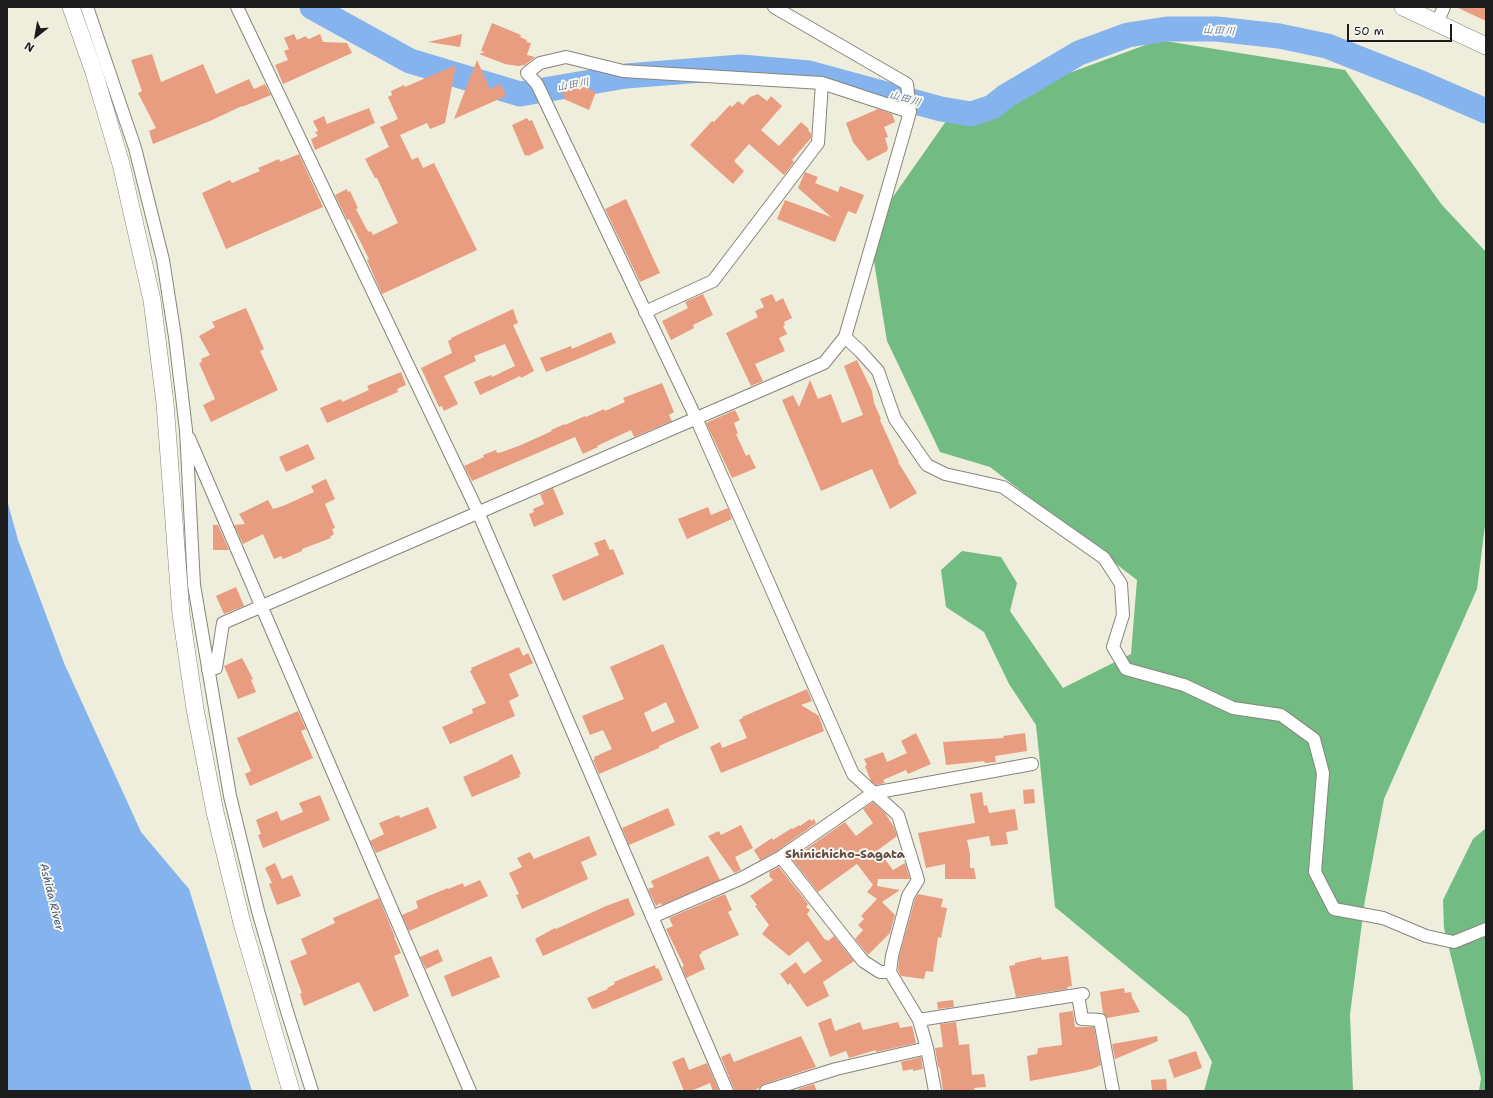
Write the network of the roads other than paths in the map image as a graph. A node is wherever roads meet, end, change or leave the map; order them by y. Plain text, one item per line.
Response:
1 (71, 7) edge
2 (87, 7) edge
3 (237, 7) edge
4 (774, 7) edge
5 (1404, 7) edge
6 (1444, 7) edge
7 (1436, 23) junction
8 (1486, 46) edge
9 (822, 83) junction
10 (910, 112) junction
11 (645, 312) junction
12 (845, 337) junction
13 (696, 418) junction
14 (186, 430) junction
15 (478, 512) junction
16 (261, 606) junction
17 (208, 670) junction
18 (1032, 764) dead end
19 (873, 793) junction
20 (781, 856) junction
21 (652, 917) junction
22 (1486, 929) edge
23 (890, 972) junction
24 (919, 1020) junction
25 (927, 1048) junction
26 (291, 1091) edge
27 (312, 1091) edge
28 (470, 1091) edge
29 (727, 1091) edge
30 (766, 1091) edge
31 (935, 1091) edge
32 (1113, 1091) edge

1 - 26 street
2 - 14 street
3 - 15 street
4 - 10 street
5 - 7 street
6 - 7 street
7 - 8 street
9 - 10 street
9 - 11 street
9 - 11 street
10 - 12 street
11 - 13 street
12 - 13 street
12 - 22 street
13 - 15 street
13 - 19 street
14 - 16 street
14 - 17 street
15 - 16 street
15 - 21 street
16 - 17 street
16 - 28 street
17 - 27 street
18 - 19 street
19 - 20 street
19 - 23 street
20 - 21 street
20 - 23 street
21 - 29 street
23 - 24 street
24 - 25 street
24 - 32 street
25 - 30 street
25 - 31 street

